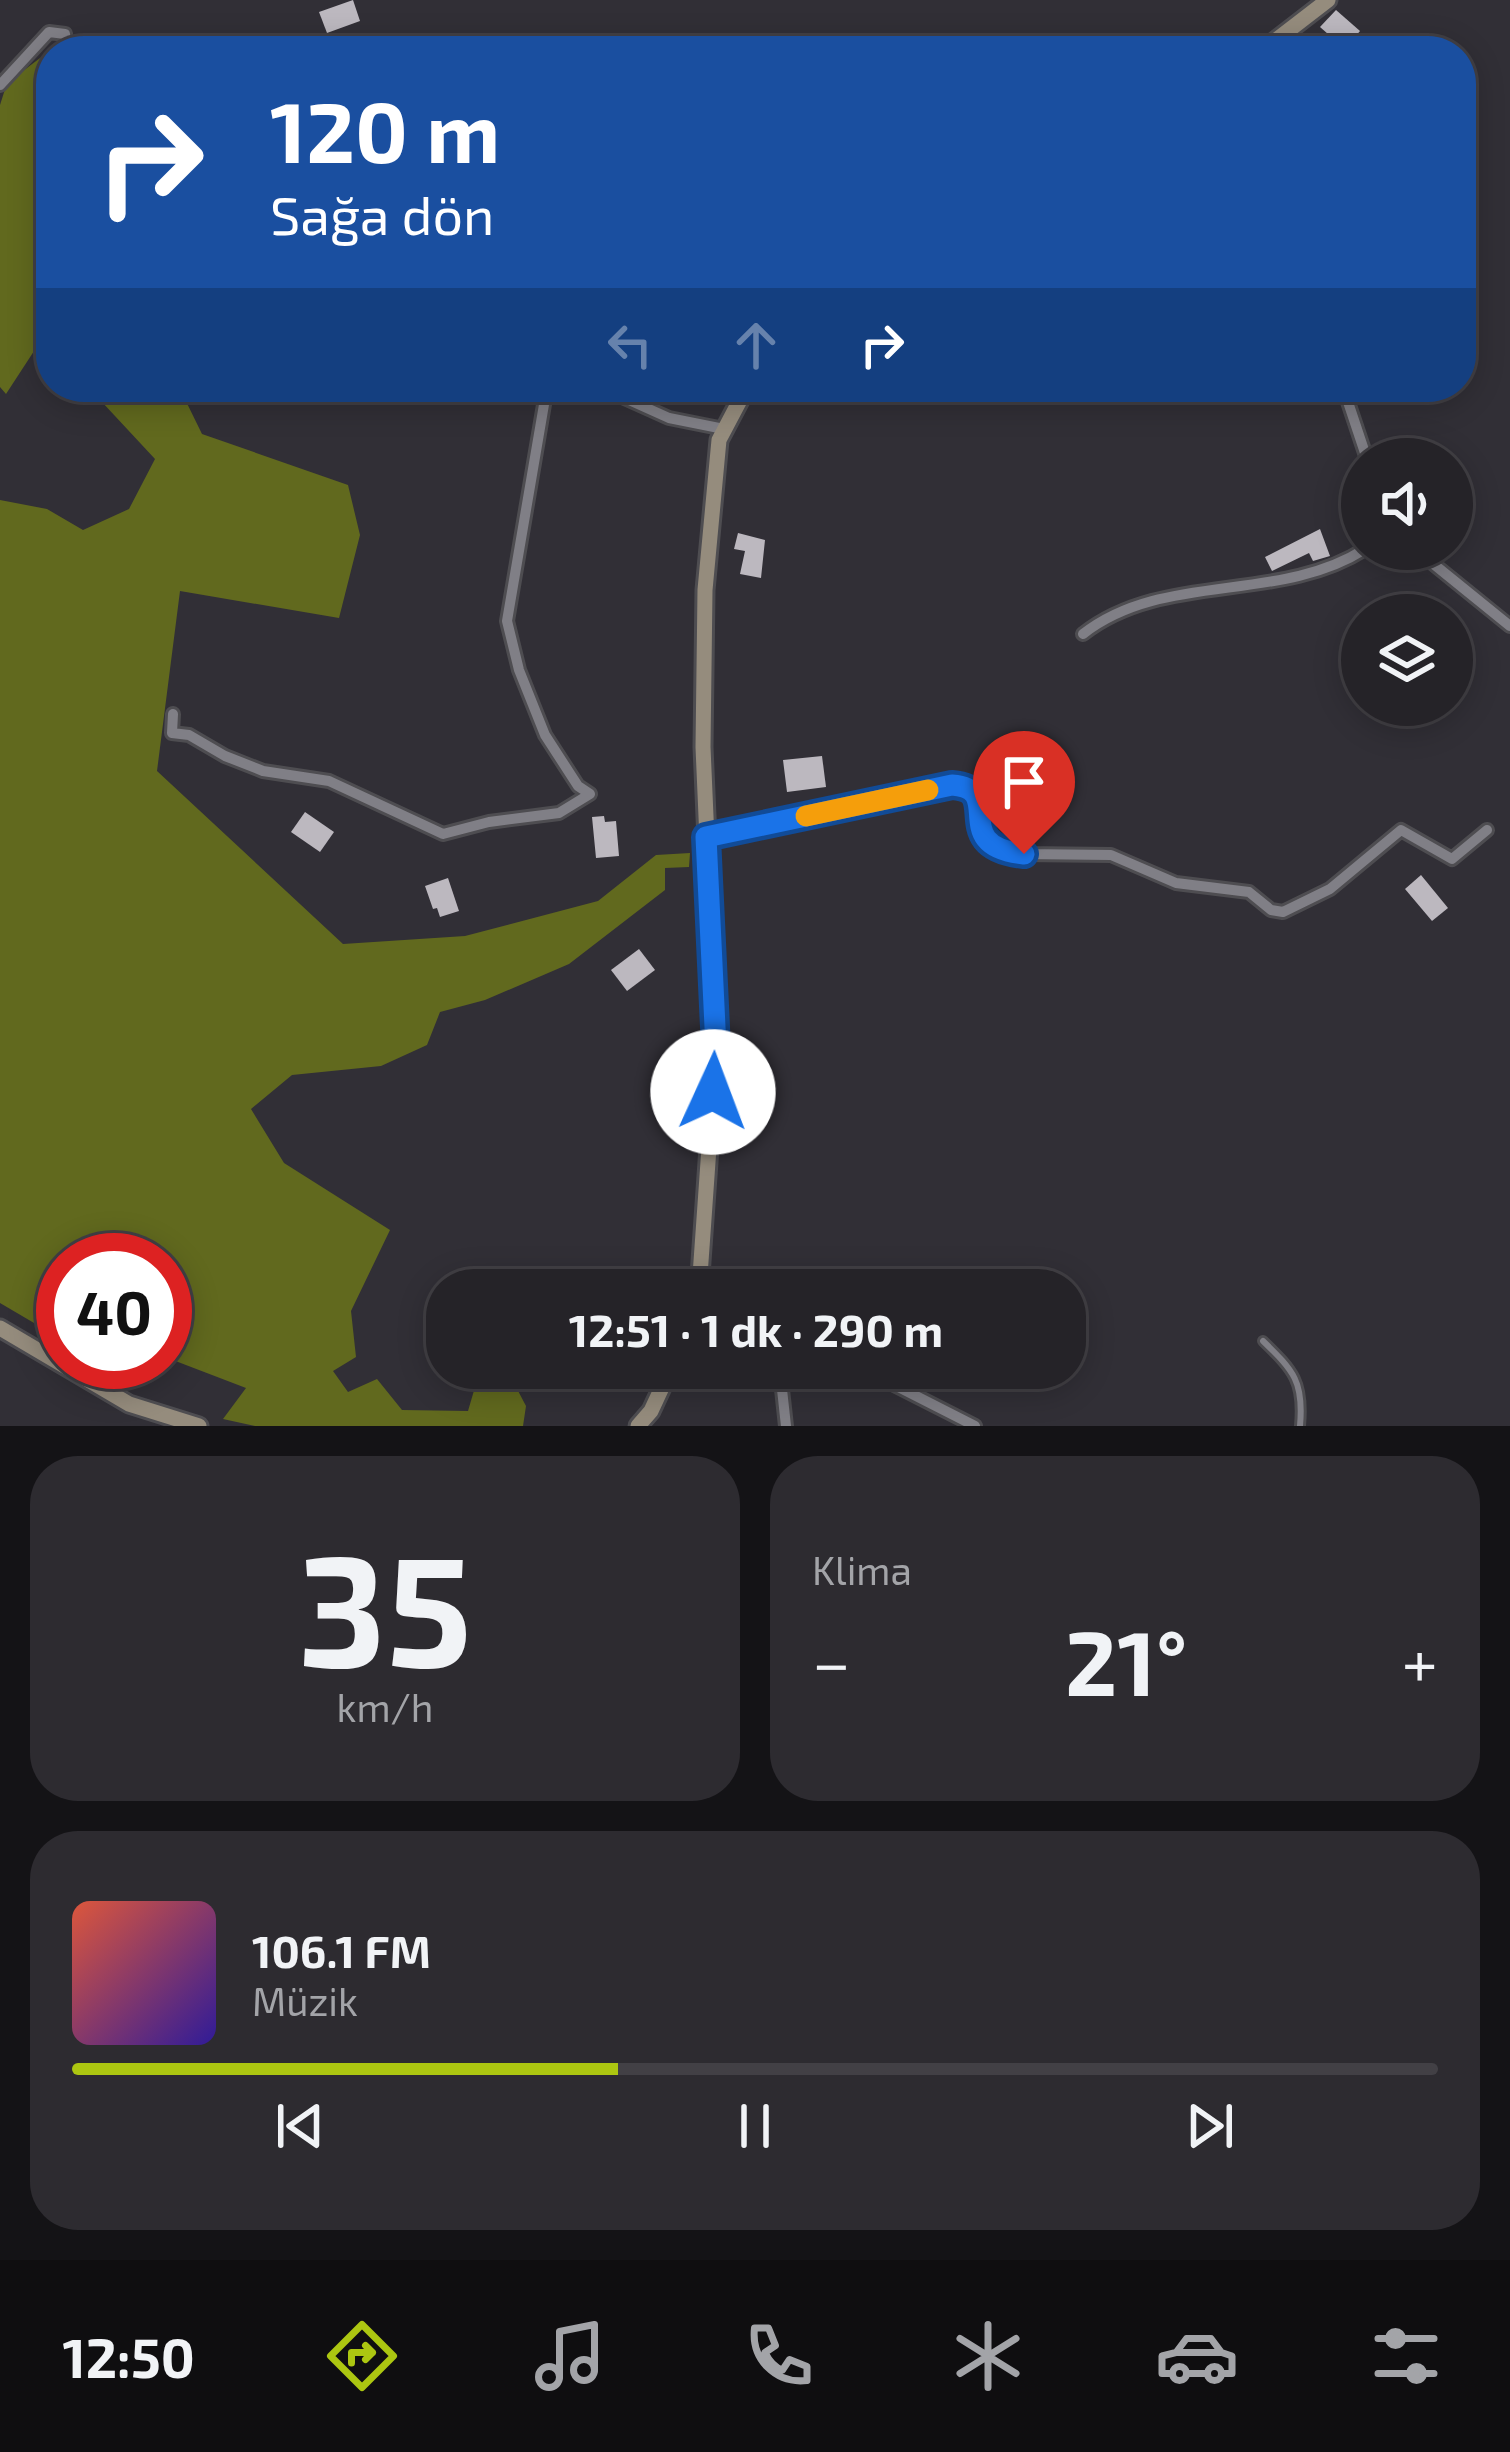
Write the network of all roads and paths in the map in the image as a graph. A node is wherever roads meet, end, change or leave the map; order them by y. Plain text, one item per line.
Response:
1 (1328, 0) edge
2 (1283, 36) edge
3 (36, 46) edge
4 (0, 85) edge
5 (544, 402) edge
6 (633, 402) edge
7 (739, 402) edge
8 (1348, 402) edge
9 (724, 429) junction
10 (1360, 438) edge
11 (1341, 561) edge
12 (1441, 570) edge
13 (1510, 626) edge
14 (1083, 634) dead end
15 (173, 714) dead end
16 (1487, 830) dead end
17 (706, 837) junction
18 (700, 1269) edge
19 (0, 1328) edge
20 (1262, 1341) dead end
21 (661, 1389) edge
22 (781, 1389) edge
23 (902, 1389) edge
24 (199, 1426) edge
25 (638, 1426) edge
26 (786, 1426) edge
27 (975, 1426) edge
28 (1300, 1426) edge

1 - 2 street
3 - 4 street
5 - 15 street
6 - 9 street
7 - 9 street
8 - 10 street
9 - 17 street
11 - 14 street
12 - 13 street
16 - 17 street
17 - 18 street
19 - 24 street
20 - 28 lane
21 - 25 street
22 - 26 street
23 - 27 street

